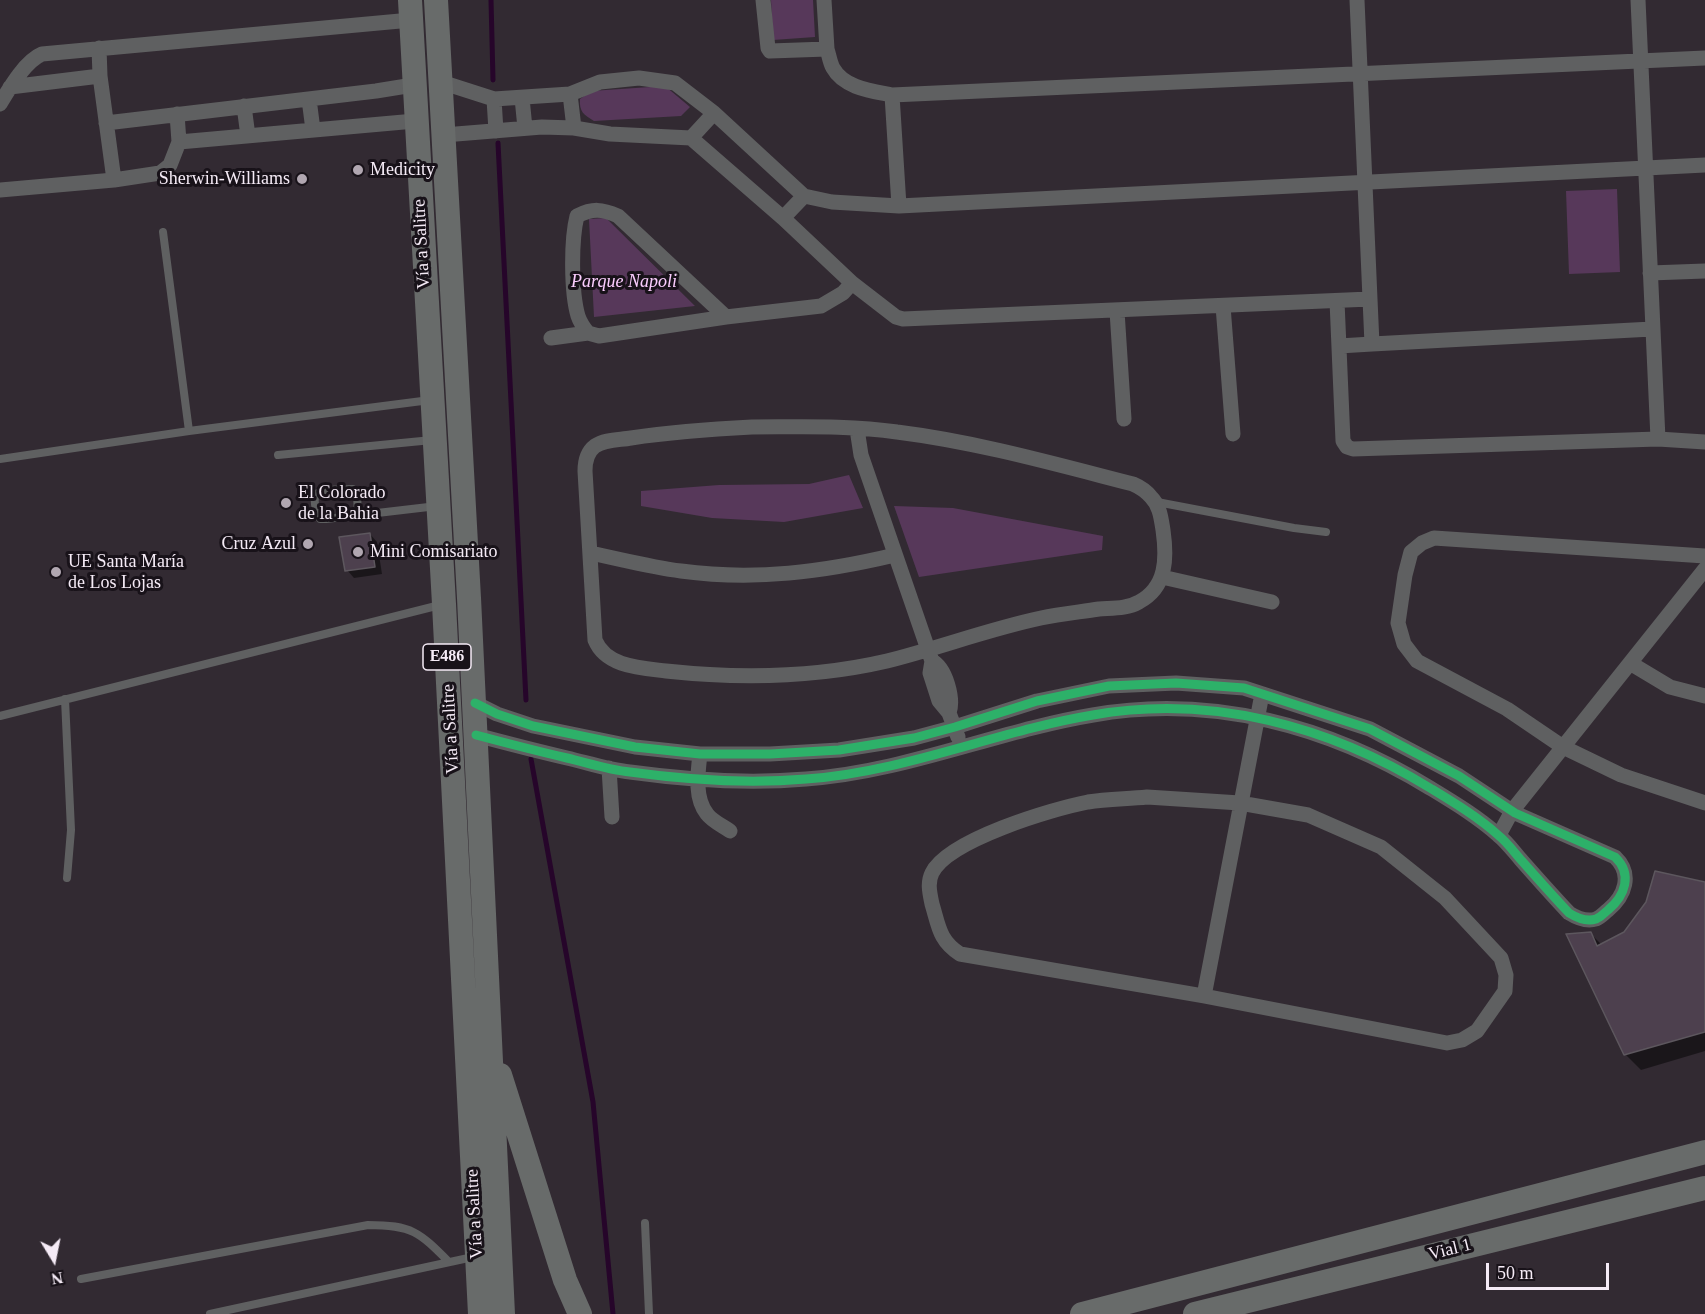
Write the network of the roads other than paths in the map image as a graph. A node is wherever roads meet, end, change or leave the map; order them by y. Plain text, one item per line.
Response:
1 (436, 0) edge
2 (763, 0) edge
3 (824, 0) edge
4 (1357, 0) edge
5 (1638, 0) edge
6 (410, 10) edge
7 (99, 48) junction
8 (827, 49) junction
9 (1705, 57) edge
10 (1640, 60) junction
11 (1360, 74) junction
12 (100, 76) junction
13 (441, 82) junction
14 (413, 85) junction
15 (10, 87) junction
16 (570, 94) junction
17 (892, 95) junction
18 (522, 98) junction
19 (309, 99) junction
20 (494, 99) junction
21 (0, 104) edge
22 (244, 106) junction
23 (714, 113) junction
24 (177, 114) junction
25 (415, 121) junction
26 (106, 123) junction
27 (525, 128) junction
28 (574, 128) junction
29 (313, 130) junction
30 (496, 131) junction
31 (444, 135) junction
32 (248, 136) junction
33 (691, 138) junction
34 (179, 142) junction
35 (1705, 165) edge
36 (1644, 168) junction
37 (114, 180) junction
38 (1365, 182) junction
39 (0, 190) edge
40 (804, 196) junction
41 (899, 206) junction
42 (783, 218) junction
43 (164, 232) dead end
44 (1705, 271) edge
45 (1650, 273) junction
46 (852, 283) junction
47 (1370, 299) junction
48 (1337, 301) junction
49 (1223, 306) junction
50 (1117, 311) junction
51 (726, 317) junction
52 (1653, 329) junction
53 (588, 333) junction
54 (551, 338) dead end
55 (1372, 344) junction
56 (1340, 346) junction
57 (432, 400) junction
58 (1124, 419) dead end
59 (857, 429) junction
60 (189, 431) junction
61 (1233, 434) dead end
62 (1658, 439) junction
63 (434, 440) junction
64 (1705, 442) edge
65 (278, 454) dead end
66 (0, 459) edge
67 (1155, 502) junction
68 (438, 506) junction
69 (358, 515) junction
70 (1326, 532) dead end
71 (590, 553) junction
72 (896, 555) junction
73 (1705, 556) edge
74 (1705, 569) edge
75 (1162, 577) junction
76 (1272, 602) dead end
77 (444, 604) junction
78 (930, 656) junction
79 (1630, 663) junction
80 (1262, 694) junction
81 (1705, 696) edge
82 (65, 699) junction
83 (475, 703) junction
84 (0, 716) edge
85 (1258, 717) junction
86 (952, 720) junction
87 (476, 735) junction
88 (636, 747) junction
89 (1563, 747) junction
90 (962, 749) junction
91 (700, 754) junction
92 (609, 768) junction
93 (630, 772) junction
94 (698, 778) junction
95 (1240, 802) junction
96 (1705, 803) edge
97 (1512, 811) junction
98 (612, 817) dead end
99 (730, 831) dead end
100 (1498, 835) junction
101 (67, 878) dead end
102 (1204, 996) junction
103 (490, 1043) junction
104 (1705, 1152) edge
105 (1705, 1188) edge
106 (645, 1223) dead end
107 (477, 1256) junction
108 (449, 1262) junction
109 (81, 1279) dead end
110 (478, 1308) edge
111 (210, 1314) edge
112 (503, 1314) edge
113 (580, 1314) edge
114 (649, 1314) edge
115 (1082, 1314) edge
116 (1195, 1314) edge

1 - 13 main road, Vía a Salitre / E486
2 - 8 street
3 - 8 street
4 - 11 street
5 - 10 street
6 - 7 street
6 - 14 main road, Vía a Salitre / E486
7 - 12 street
7 - 15 street
8 - 17 street
9 - 10 street
10 - 11 street
10 - 36 street
11 - 17 street
11 - 38 street
12 - 15 street
12 - 26 street
13 - 20 street
13 - 31 main road, Vía a Salitre / E486
14 - 19 street
14 - 25 main road, Vía a Salitre / E486
15 - 21 street
16 - 18 street
16 - 23 street
16 - 28 street
17 - 41 street
18 - 20 street
18 - 27 street
19 - 22 street
19 - 29 street
20 - 30 street
22 - 24 street
22 - 32 street
23 - 33 street
23 - 40 street
24 - 26 street
24 - 34 street
25 - 29 street
25 - 57 main road, Vía a Salitre / E486
26 - 37 street
27 - 28 street
27 - 30 street
28 - 33 street
29 - 32 street
30 - 31 street
31 - 83 main road, Vía a Salitre / E486
32 - 34 street
33 - 42 street
34 - 37 street
35 - 36 street
36 - 38 street
36 - 45 street
37 - 39 street
38 - 41 street
38 - 47 street
40 - 41 street
40 - 42 street
42 - 46 street
43 - 60 lane
44 - 45 street
45 - 52 street
46 - 50 street
46 - 51 street
47 - 48 street
47 - 55 street
48 - 49 street
48 - 56 street
49 - 50 street
49 - 61 street
50 - 58 street
51 - 53 street
51 - 53 street
52 - 55 street
52 - 62 street
53 - 54 street
55 - 56 street
56 - 62 street
57 - 60 lane
57 - 63 main road, Vía a Salitre / E486
59 - 67 street
59 - 71 street
59 - 72 street
60 - 66 lane
62 - 64 street
63 - 65 lane
63 - 68 main road, Vía a Salitre / E486
67 - 70 lane
67 - 75 street
68 - 69 lane
68 - 77 main road, Vía a Salitre / E486
69 - 69 lane
71 - 72 street
71 - 78 street
72 - 78 street
73 - 89 street
74 - 79 street
75 - 76 street
75 - 78 street
77 - 82 lane
77 - 107 main road, Vía a Salitre / E486
78 - 86 street
79 - 81 street
79 - 89 street
80 - 85 street
80 - 86 street
80 - 97 street
82 - 84 lane
82 - 101 lane
83 - 87 main road, Vía a Salitre / E486
83 - 88 street
85 - 90 street
85 - 95 street
85 - 100 street
86 - 90 street
86 - 91 street
87 - 92 street
87 - 103 main road, Vía a Salitre / E486
88 - 91 street
88 - 93 street
89 - 96 street
89 - 97 street
90 - 94 street
91 - 94 street
92 - 93 street
92 - 98 street
93 - 94 street
94 - 99 street
95 - 102 street
95 - 102 street
95 - 102 street
97 - 100 street
97 - 100 street
103 - 112 main road, Vía a Salitre / E486
103 - 113 main road
104 - 115 main road
105 - 116 main road, Vial 1
106 - 114 lane
107 - 108 lane
107 - 110 main road, Vía a Salitre / E486
108 - 109 lane
108 - 111 lane

